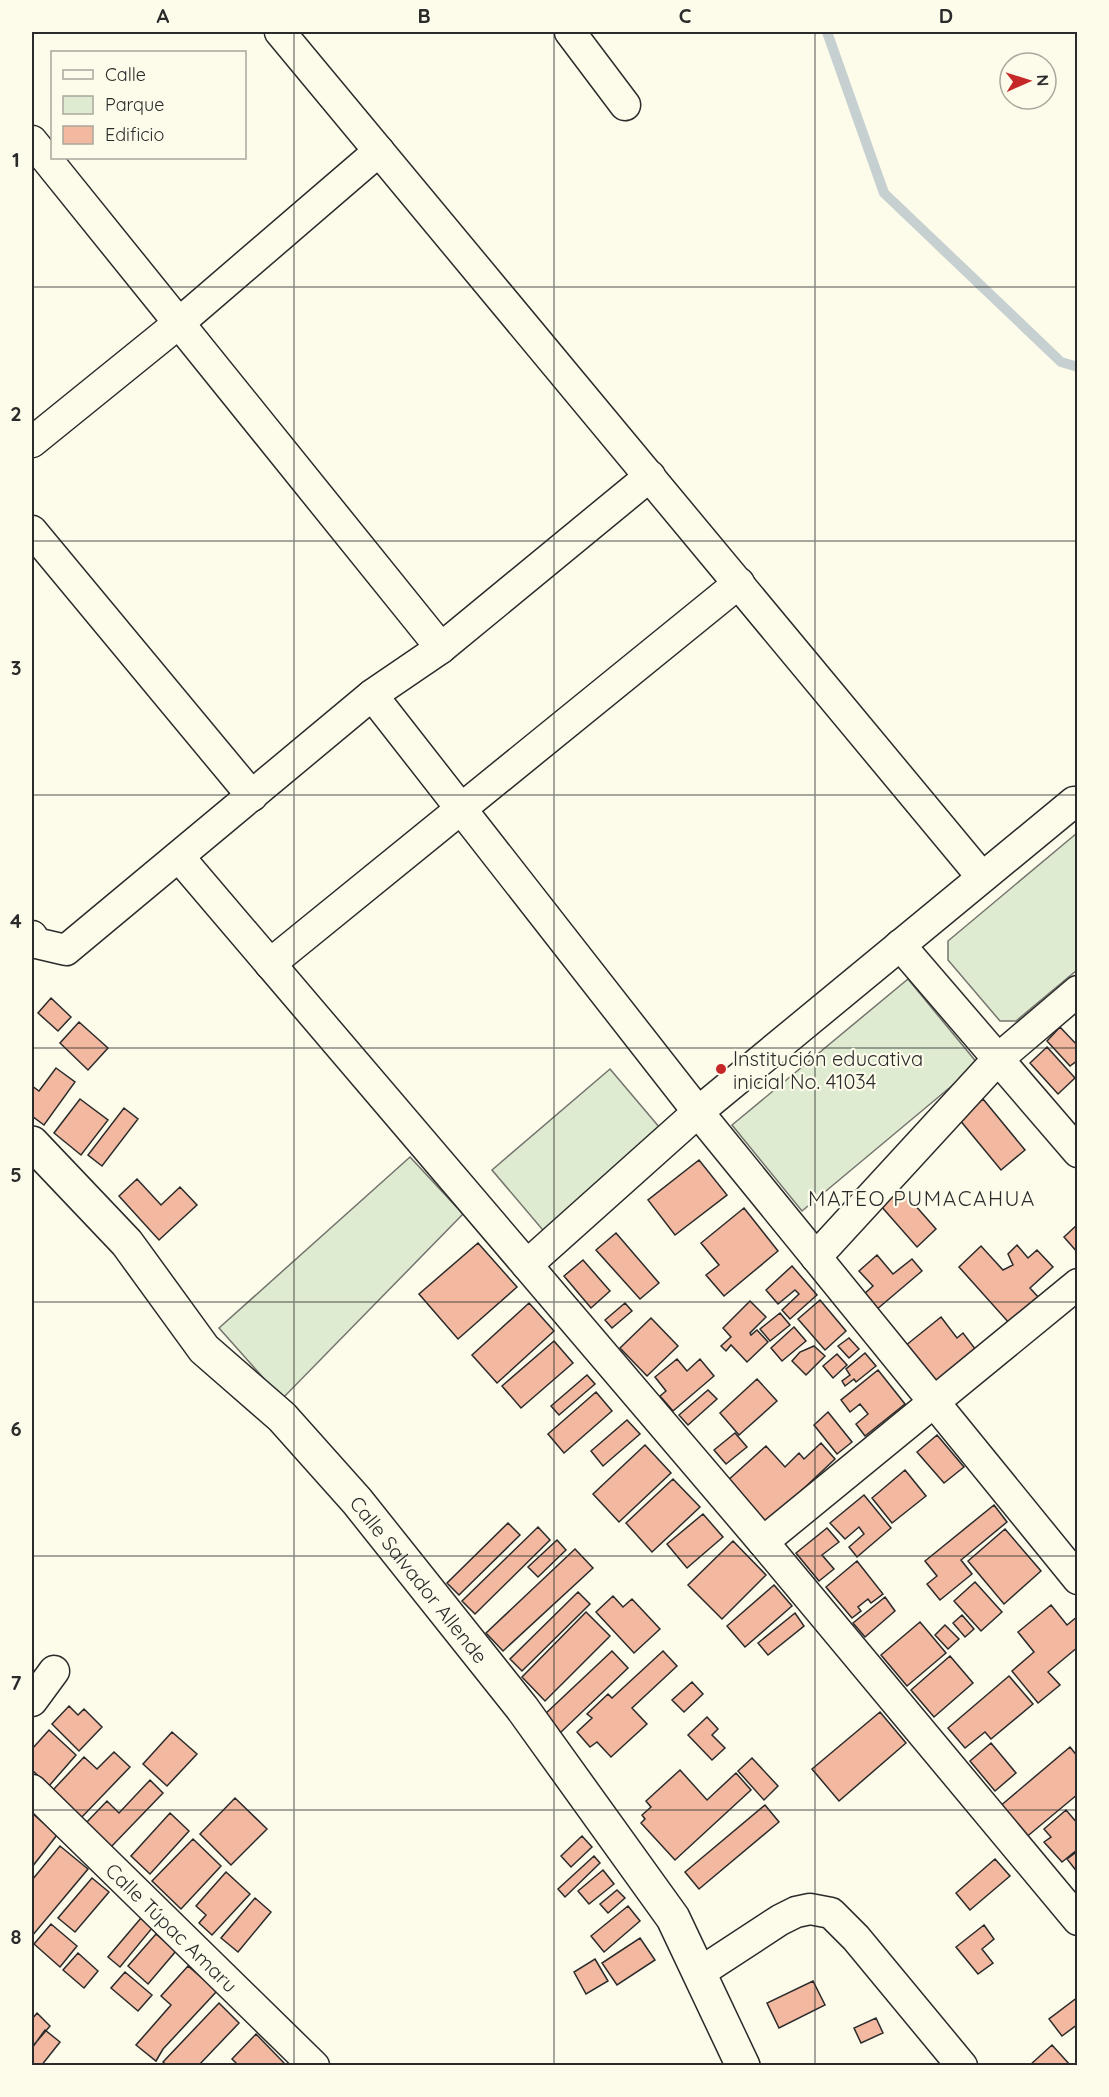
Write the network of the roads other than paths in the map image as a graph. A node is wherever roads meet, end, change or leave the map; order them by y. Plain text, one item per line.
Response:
1 (280, 32) edge
2 (570, 32) edge
3 (625, 105) dead end
4 (32, 141) edge
5 (380, 151) junction
6 (179, 323) junction
7 (32, 442) edge
8 (650, 476) junction
9 (32, 531) edge
10 (739, 583) junction
11 (441, 648) junction
12 (372, 695) junction
13 (252, 796) junction
14 (1074, 802) dead end
15 (460, 808) junction
16 (179, 857) junction
17 (982, 877) junction
18 (32, 936) edge
19 (900, 945) junction
20 (270, 964) junction
21 (1077, 991) edge
22 (998, 1059) junction
23 (698, 1112) junction
24 (32, 1143) edge
25 (1077, 1152) edge
26 (816, 1257) junction
27 (527, 1265) junction
28 (1077, 1284) edge
29 (932, 1402) junction
30 (763, 1542) junction
31 (1077, 1579) edge
32 (54, 1671) dead end
33 (32, 1701) edge
34 (32, 1790) edge
35 (1077, 1920) edge
36 (699, 1973) junction
37 (314, 2066) edge
38 (743, 2066) edge
39 (962, 2066) edge

1 - 5 street
2 - 3 street
4 - 6 street
5 - 6 street
5 - 8 street
6 - 7 street
6 - 11 street
8 - 10 street
8 - 11 street
9 - 13 street
10 - 15 street
10 - 17 street
11 - 12 street
12 - 13 street
12 - 15 street
13 - 16 street
14 - 17 street
15 - 20 street
15 - 23 street
16 - 18 street
16 - 20 street
17 - 19 street
19 - 22 street
19 - 23 street
20 - 27 street
21 - 22 street
22 - 25 street
22 - 26 street
23 - 26 street
23 - 27 street
24 - 36 street, Calle Salvador Allende
26 - 29 street
27 - 30 street
28 - 29 street
29 - 30 street
29 - 31 street
30 - 35 street
32 - 33 street
34 - 37 street, Calle Túpac Amaru
36 - 38 street, Calle Salvador Allende
36 - 39 street

